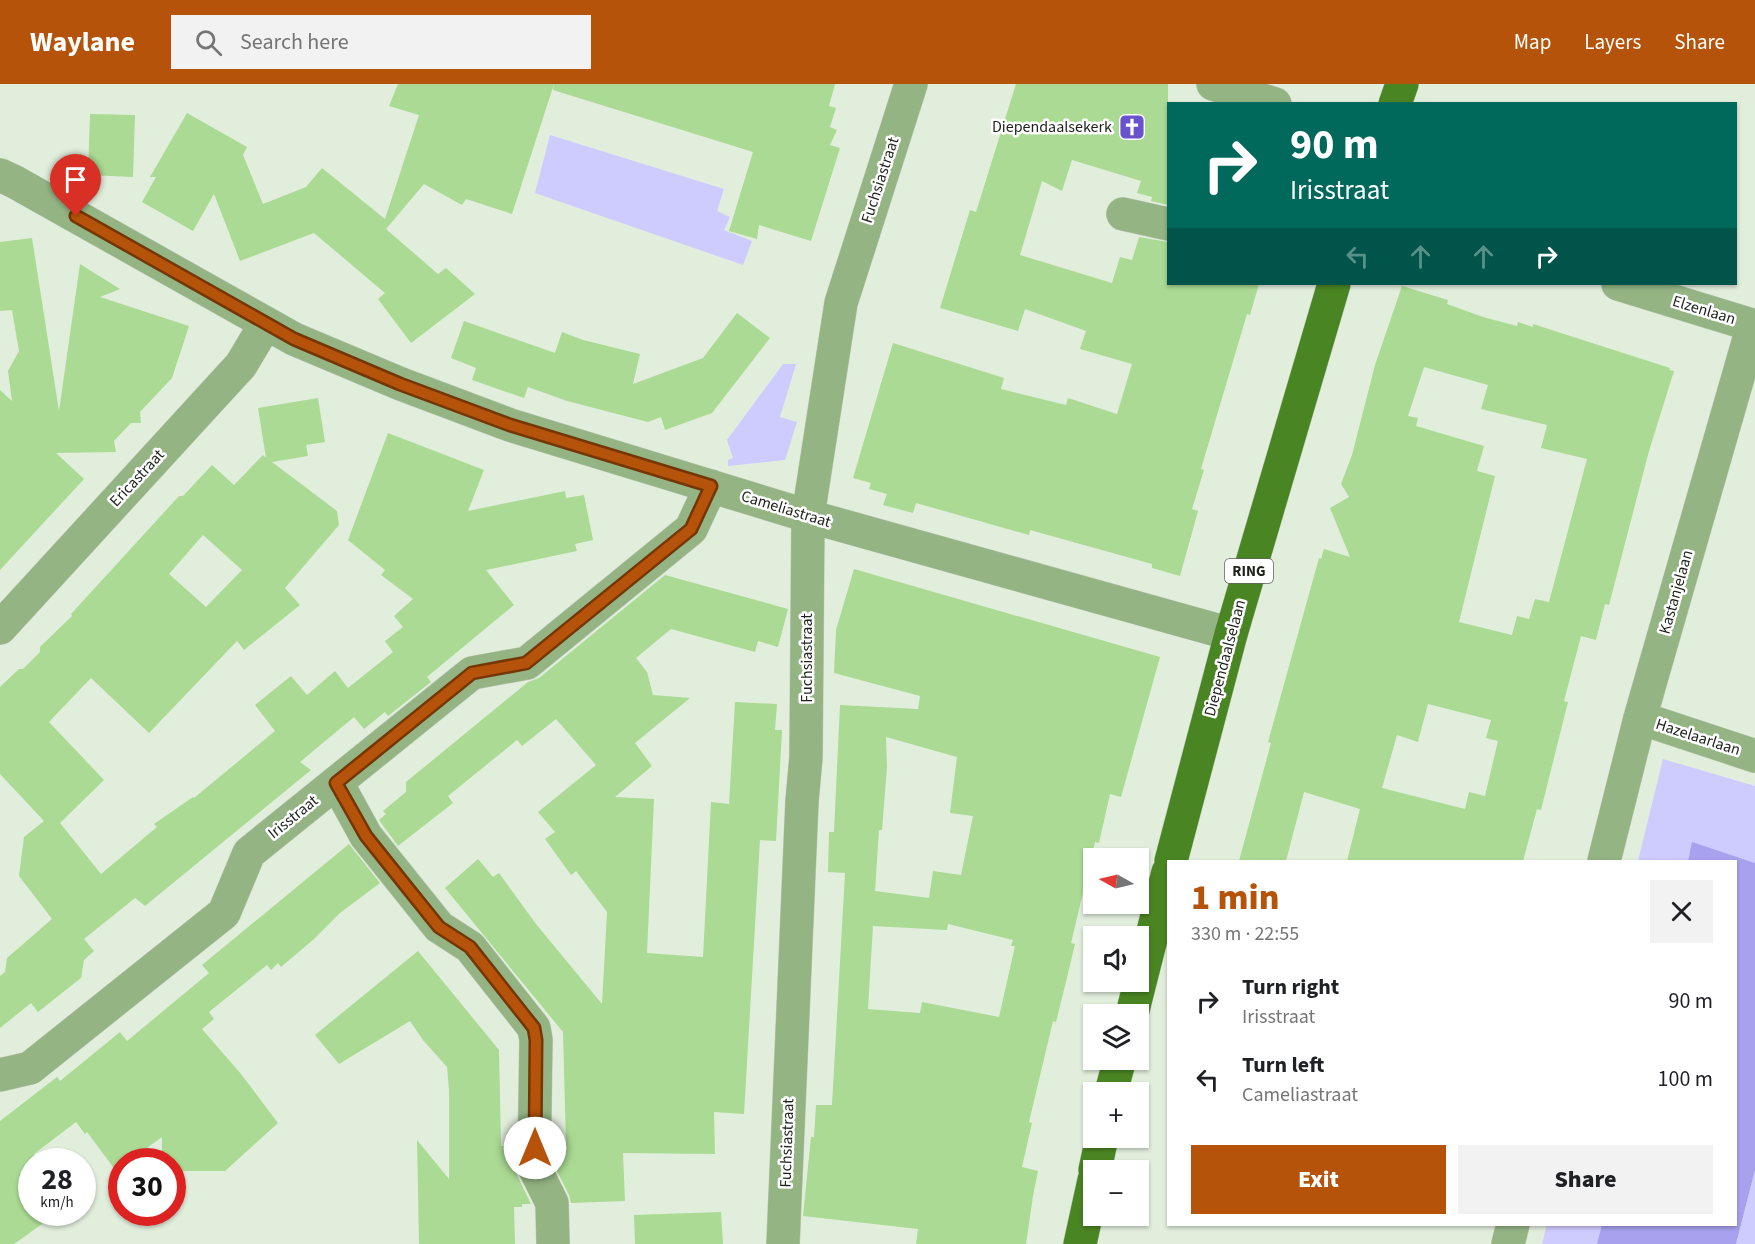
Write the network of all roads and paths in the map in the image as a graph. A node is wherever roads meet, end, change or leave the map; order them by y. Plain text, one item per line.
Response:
1 (911, 84) edge
2 (1213, 84) edge
3 (1402, 84) edge
4 (1269, 102) edge
5 (1396, 102) edge
6 (0, 176) edge
7 (1123, 214) dead end
8 (1167, 224) edge
9 (1334, 285) edge
10 (1621, 285) edge
11 (266, 323) junction
12 (1754, 325) edge
13 (711, 486) junction
14 (808, 516) junction
15 (0, 628) edge
16 (1231, 634) junction
17 (1640, 718) junction
18 (1755, 756) edge
19 (336, 783) junction
20 (1171, 860) edge
21 (1604, 860) edge
22 (1167, 876) edge
23 (1135, 1004) edge
24 (0, 1075) edge
25 (1084, 1226) edge
26 (1512, 1226) edge
27 (553, 1244) edge
28 (783, 1244) edge
29 (1080, 1244) edge
30 (1508, 1244) edge

1 - 14 street, Fuchsiastraat
2 - 4 street
3 - 5 main road
6 - 11 street, Cameliastraat
7 - 8 street
9 - 16 main road, Diependaalselaan / RING
10 - 12 street, Elzenlaan
11 - 13 street, Cameliastraat
11 - 15 street, Ericastraat
12 - 17 street, Kastanjelaan
13 - 14 street, Cameliastraat
13 - 19 street, Irisstraat
14 - 16 street, Cameliastraat
14 - 28 street, Fuchsiastraat
16 - 20 main road, Diependaalselaan / RING
17 - 18 street, Hazelaarlaan
17 - 21 street, Kastanjelaan
19 - 24 street, Irisstraat
19 - 27 street
22 - 23 main road
25 - 29 main road
26 - 30 street

